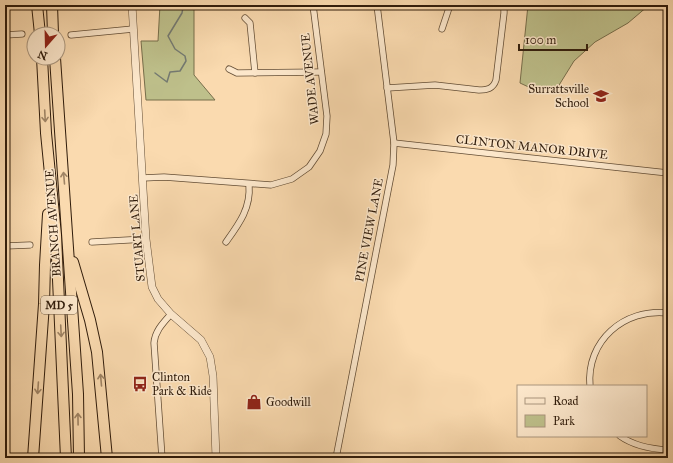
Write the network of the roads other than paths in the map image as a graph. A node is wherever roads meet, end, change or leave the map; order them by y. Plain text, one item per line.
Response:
1 (38, 5) edge
2 (52, 5) edge
3 (132, 5) edge
4 (313, 5) edge
5 (377, 5) edge
6 (450, 5) edge
7 (504, 5) edge
8 (245, 18) dead end
9 (39, 26) edge
10 (53, 26) edge
11 (133, 29) junction
12 (442, 29) dead end
13 (22, 34) dead end
14 (5, 35) edge
15 (71, 35) dead end
16 (43, 66) edge
17 (56, 66) edge
18 (229, 69) dead end
19 (321, 72) junction
20 (255, 73) junction
21 (387, 88) junction
22 (394, 143) junction
23 (48, 152) junction
24 (668, 173) edge
25 (143, 178) junction
26 (5, 184) edge
27 (249, 184) junction
28 (66, 216) junction
29 (5, 225) edge
30 (146, 239) junction
31 (92, 242) dead end
32 (226, 242) dead end
33 (30, 245) dead end
34 (5, 246) edge
35 (668, 313) edge
36 (171, 314) junction
37 (590, 385) edge
38 (622, 437) edge
39 (668, 450) edge
40 (33, 458) edge
41 (66, 458) edge
42 (79, 458) edge
43 (107, 458) edge
44 (162, 458) edge
45 (216, 458) edge
46 (336, 458) edge

1 - 9 highway
2 - 10 highway
3 - 11 street, STUART LANE
4 - 19 street, WADE AVENUE
5 - 21 street, PINE VIEW LANE
6 - 12 street
7 - 21 street
8 - 20 street
11 - 15 street
11 - 25 street, STUART LANE
13 - 14 street
16 -> 23 highway, BRANCH AVENUE / MD 5
28 -> 17 highway, BRANCH AVENUE / MD 5
18 - 20 street
19 - 20 street
19 - 27 street, WADE AVENUE
21 - 22 street, PINE VIEW LANE
22 - 24 street, CLINTON MANOR DRIVE
22 - 46 street, PINE VIEW LANE
23 -> 40 highway
23 -> 41 highway, BRANCH AVENUE / MD 5
25 - 27 street, WADE AVENUE
25 - 30 street, STUART LANE
26 - 29 street
27 - 32 street
42 -> 28 highway, BRANCH AVENUE / MD 5
43 -> 28 highway
30 - 31 street
30 - 36 street, STUART LANE
33 - 34 street
35 - 37 street
36 - 44 street
36 - 45 street, STUART LANE
38 - 39 street

